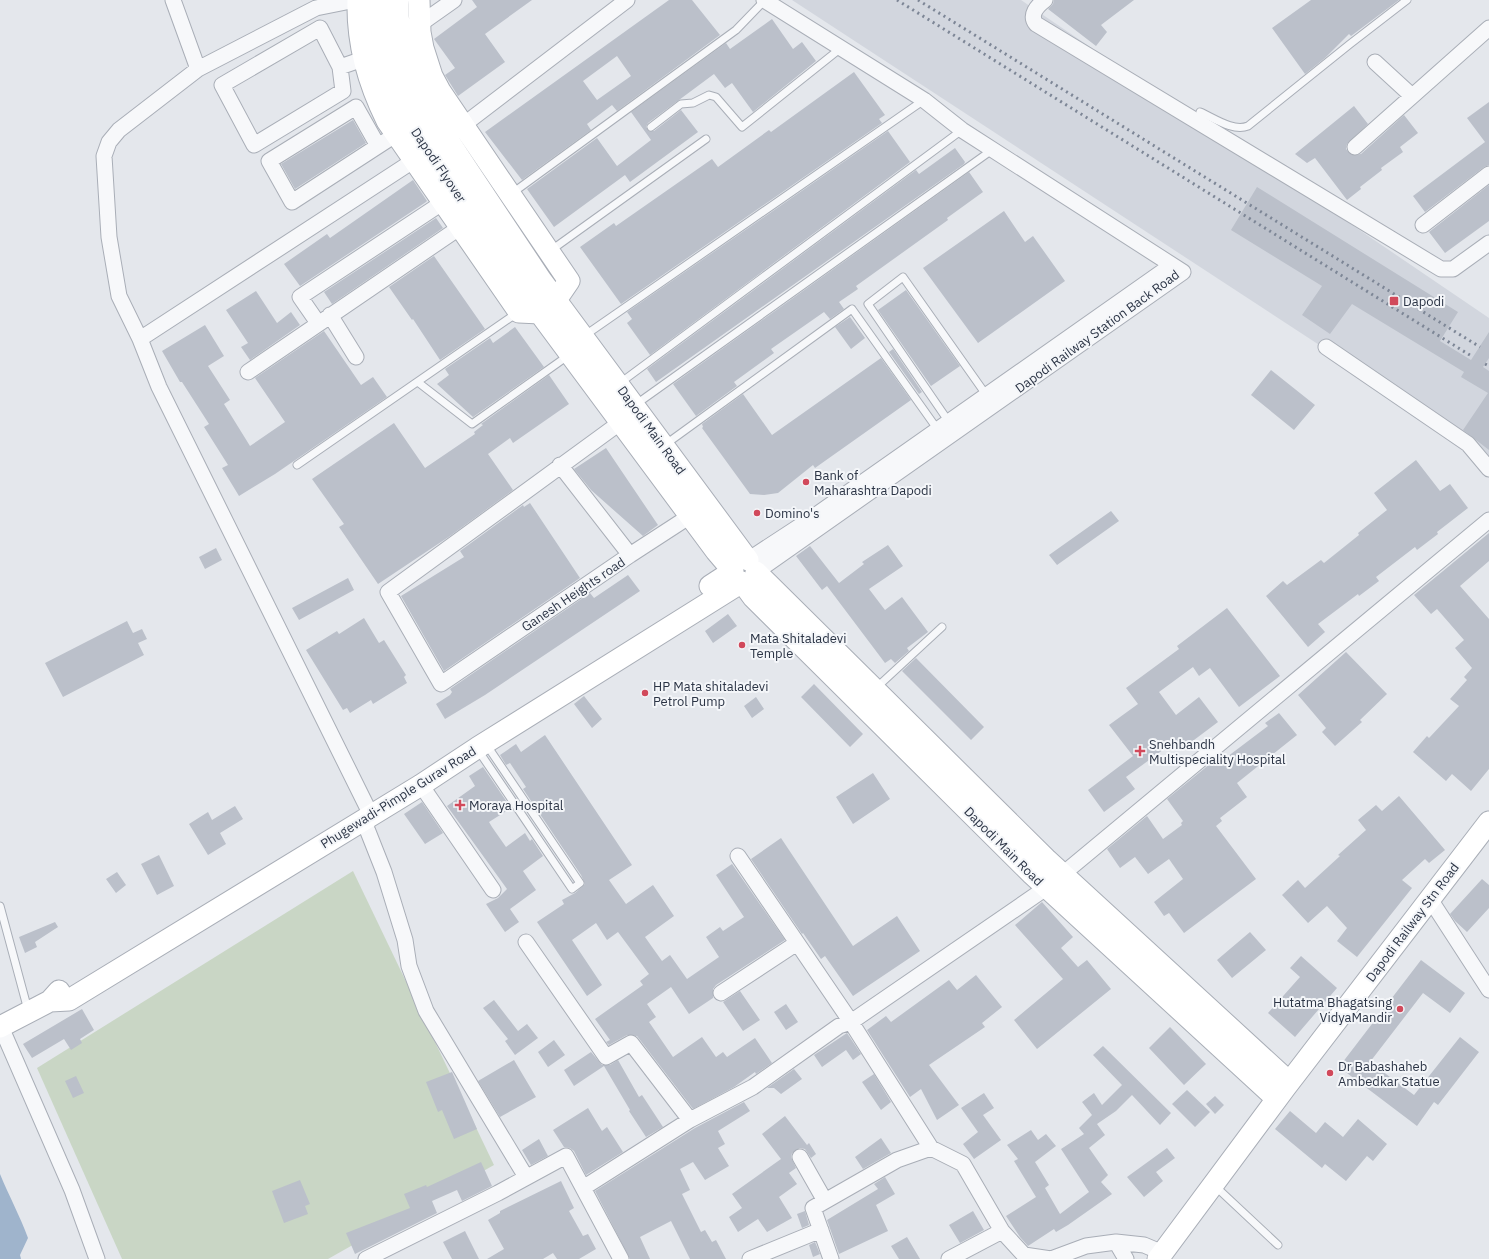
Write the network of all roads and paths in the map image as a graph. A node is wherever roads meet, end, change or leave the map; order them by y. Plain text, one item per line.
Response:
1 (173, 0) edge
2 (357, 0) edge
3 (378, 0) edge
4 (398, 0) edge
5 (419, 0) edge
6 (454, 0) edge
7 (627, 0) edge
8 (764, 0) edge
9 (1045, 0) edge
10 (1407, 0) edge
11 (420, 24) junction
12 (1489, 28) edge
13 (842, 48) junction
14 (363, 59) junction
15 (1375, 62) dead end
16 (340, 67) junction
17 (198, 69) junction
18 (1412, 96) junction
19 (924, 100) junction
20 (1200, 112) dead end
21 (462, 126) junction
22 (651, 127) dead end
23 (962, 130) junction
24 (706, 139) dead end
25 (387, 140) junction
26 (1355, 147) dead end
27 (992, 150) junction
28 (413, 160) junction
29 (1489, 174) edge
30 (510, 196) junction
31 (442, 203) junction
32 (1423, 225) dead end
33 (459, 228) junction
34 (1489, 243) edge
35 (548, 252) junction
36 (1172, 265) junction
37 (556, 300) junction
38 (519, 312) junction
39 (540, 313) junction
40 (330, 315) junction
41 (318, 323) junction
42 (583, 336) junction
43 (140, 339) junction
44 (1326, 347) dead end
45 (570, 354) junction
46 (356, 357) dead end
47 (248, 372) dead end
48 (419, 383) junction
49 (618, 384) junction
50 (986, 396) junction
51 (634, 406) junction
52 (621, 422) junction
53 (944, 426) junction
54 (664, 446) junction
55 (297, 465) dead end
56 (560, 465) junction
57 (1489, 469) edge
58 (690, 516) junction
59 (1489, 520) edge
60 (630, 556) junction
61 (745, 571) junction
62 (942, 627) dead end
63 (598, 666) junction
64 (874, 689) junction
65 (481, 746) junction
66 (421, 785) junction
67 (368, 809) junction
68 (1489, 822) edge
69 (738, 856) dead end
70 (1062, 874) junction
71 (1046, 888) junction
72 (493, 890) dead end
73 (1430, 899) junction
74 (0, 906) edge
75 (526, 942) dead end
76 (797, 943) junction
77 (1489, 990) edge
78 (721, 993) dead end
79 (28, 1012) junction
80 (851, 1022) junction
81 (1, 1027) edge
82 (1289, 1082) junction
83 (1277, 1099) junction
84 (690, 1120) junction
85 (931, 1148) junction
86 (800, 1157) dead end
87 (526, 1177) junction
88 (1213, 1185) junction
89 (583, 1188) junction
90 (825, 1201) junction
91 (821, 1230) junction
92 (1002, 1231) junction
93 (1116, 1242) junction
94 (1278, 1245) dead end
95 (1161, 1256) edge
96 (97, 1259) edge
97 (366, 1259) edge
98 (621, 1259) edge
99 (750, 1259) edge
100 (831, 1259) edge
101 (949, 1259) edge
102 (1126, 1259) edge

1 - 17 street
2 - 14 main road
2 - 17 street
3 - 39 main road, Dapodi Flyover
4 - 37 main road, Dapodi Flyover
5 - 11 main road
6 - 11 street
7 - 21 street
8 - 13 street
8 - 30 lane
9 - 34 street
10 - 20 lane
11 - 21 main road
12 - 18 street
13 - 19 street
13 - 22 lane
14 - 16 street
14 - 25 main road
15 - 18 street
16 - 16 street
17 - 43 street
18 - 26 street
19 - 23 street
19 - 42 lane
21 - 30 main road
23 - 27 street
23 - 49 lane
24 - 35 lane
25 - 25 street
25 - 28 main road
27 - 36 street
27 - 51 lane
28 - 31 main road
28 - 43 street
29 - 32 street
30 - 35 main road
31 - 33 main road
31 - 41 street
33 - 38 main road
33 - 40 street
35 - 37 main road
36 - 50 street, Dapodi Railway Station Back Road
36 - 61 street, Dapodi Railway Station Back Road
37 - 42 main road, Dapodi Main Road
38 - 39 main road
38 - 48 lane
39 - 45 main road, Dapodi Main Road
40 - 41 street
40 - 46 street
41 - 47 street
42 - 49 main road, Dapodi Main Road
43 - 67 street
44 - 57 street
45 - 48 lane
45 - 52 main road, Dapodi Main Road
48 - 55 lane
49 - 51 main road, Dapodi Main Road
50 - 53 street, Dapodi Railway Station Back Road
50 - 53 lane
51 - 54 main road, Dapodi Main Road
52 - 56 street
52 - 58 main road, Dapodi Main Road
53 - 54 lane
53 - 61 street, Dapodi Railway Station Back Road
54 - 61 main road, Dapodi Main Road
56 - 60 street, Ganesh Heights road
56 - 60 street, Ganesh Heights road
58 - 60 street
58 - 61 main road, Dapodi Main Road
59 - 70 street
61 - 63 main road, Phugewadi-Pimple Gurav Road
61 - 64 main road, Dapodi Main Road
61 - 71 main road, Dapodi Main Road
62 - 64 lane
63 - 65 main road, Phugewadi-Pimple Gurav Road
63 - 67 main road, Phugewadi-Pimple Gurav Road
64 - 70 main road, Dapodi Main Road
65 - 65 lane
65 - 66 main road, Phugewadi-Pimple Gurav Road
66 - 67 main road, Phugewadi-Pimple Gurav Road
66 - 72 street
67 - 79 main road, Phugewadi-Pimple Gurav Road
67 - 87 street
68 - 73 main road, Dapodi Railway Stn Road
69 - 76 street
70 - 71 street
70 - 82 main road, Dapodi Main Road
71 - 80 street
71 - 83 main road, Dapodi Main Road
73 - 77 street
73 - 82 main road, Dapodi Railway Stn Road
74 - 79 lane
75 - 84 street
76 - 78 street
76 - 80 street
79 - 81 main road, Phugewadi-Pimple Gurav Road
80 - 84 street
80 - 85 street
81 - 96 street
82 - 83 main road, Dapodi Railway Stn Road
83 - 88 main road, Dapodi Railway Stn Road
84 - 89 street
85 - 90 street
85 - 92 street
86 - 90 street
87 - 89 street
87 - 97 street
88 - 94 lane
88 - 95 main road, Dapodi Railway Stn Road
89 - 98 street
90 - 91 street
91 - 99 street
91 - 100 street
92 - 93 street
92 - 101 street
93 - 95 street
93 - 102 street

